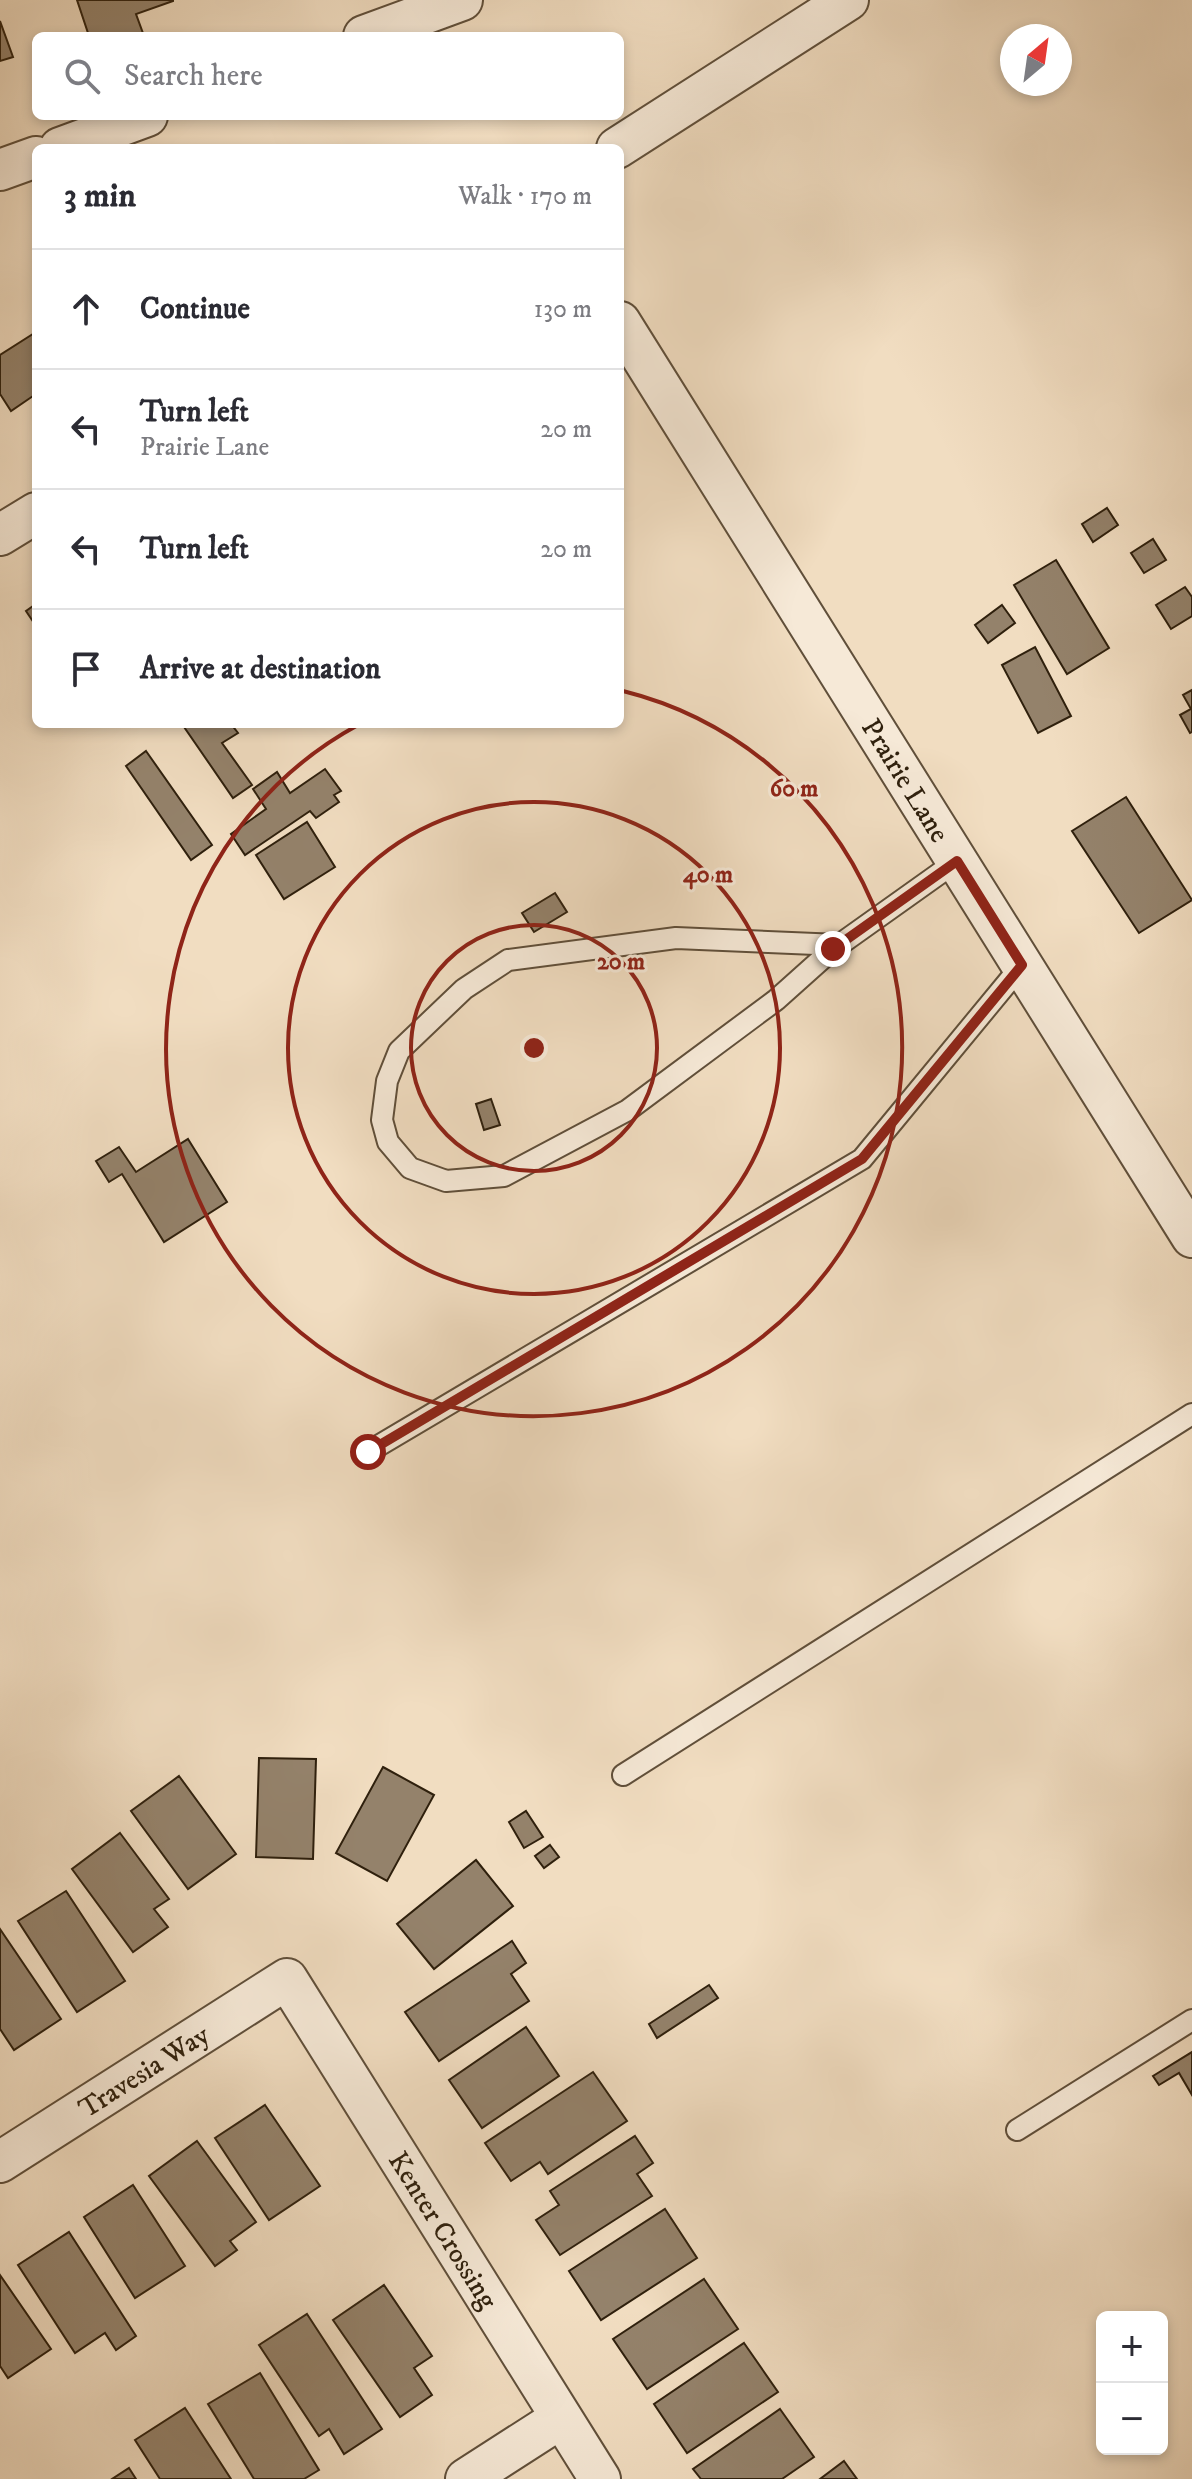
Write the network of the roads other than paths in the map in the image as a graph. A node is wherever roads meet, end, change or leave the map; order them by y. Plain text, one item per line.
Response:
1 (462, 0) edge
2 (848, 0) edge
3 (375, 32) edge
4 (136, 120) edge
5 (71, 144) edge
6 (623, 144) edge
7 (32, 158) edge
8 (0, 170) edge
9 (624, 328) edge
10 (32, 515) edge
11 (0, 535) edge
12 (957, 861) junction
13 (839, 945) junction
14 (1022, 965) junction
15 (1192, 1237) edge
16 (1192, 1414) edge
17 (368, 1452) dead end
18 (623, 1775) dead end
19 (287, 1979) joint
20 (1192, 2020) edge
21 (1017, 2130) dead end
22 (0, 2162) edge
23 (561, 2418) junction
24 (466, 2479) edge
25 (600, 2479) edge

1 - 3 street
2 - 6 street
4 - 5 street
7 - 8 street
9 - 12 street, Prairie Lane
10 - 11 street
12 - 13 lane
12 - 14 street, Prairie Lane
13 - 13 lane
14 - 15 street, Prairie Lane
14 - 17 lane
16 - 18 lane
19 - 22 street, Travesia Way
19 - 23 street, Kenter Crossing
20 - 21 lane
23 - 24 street
23 - 25 street, Kenter Crossing

